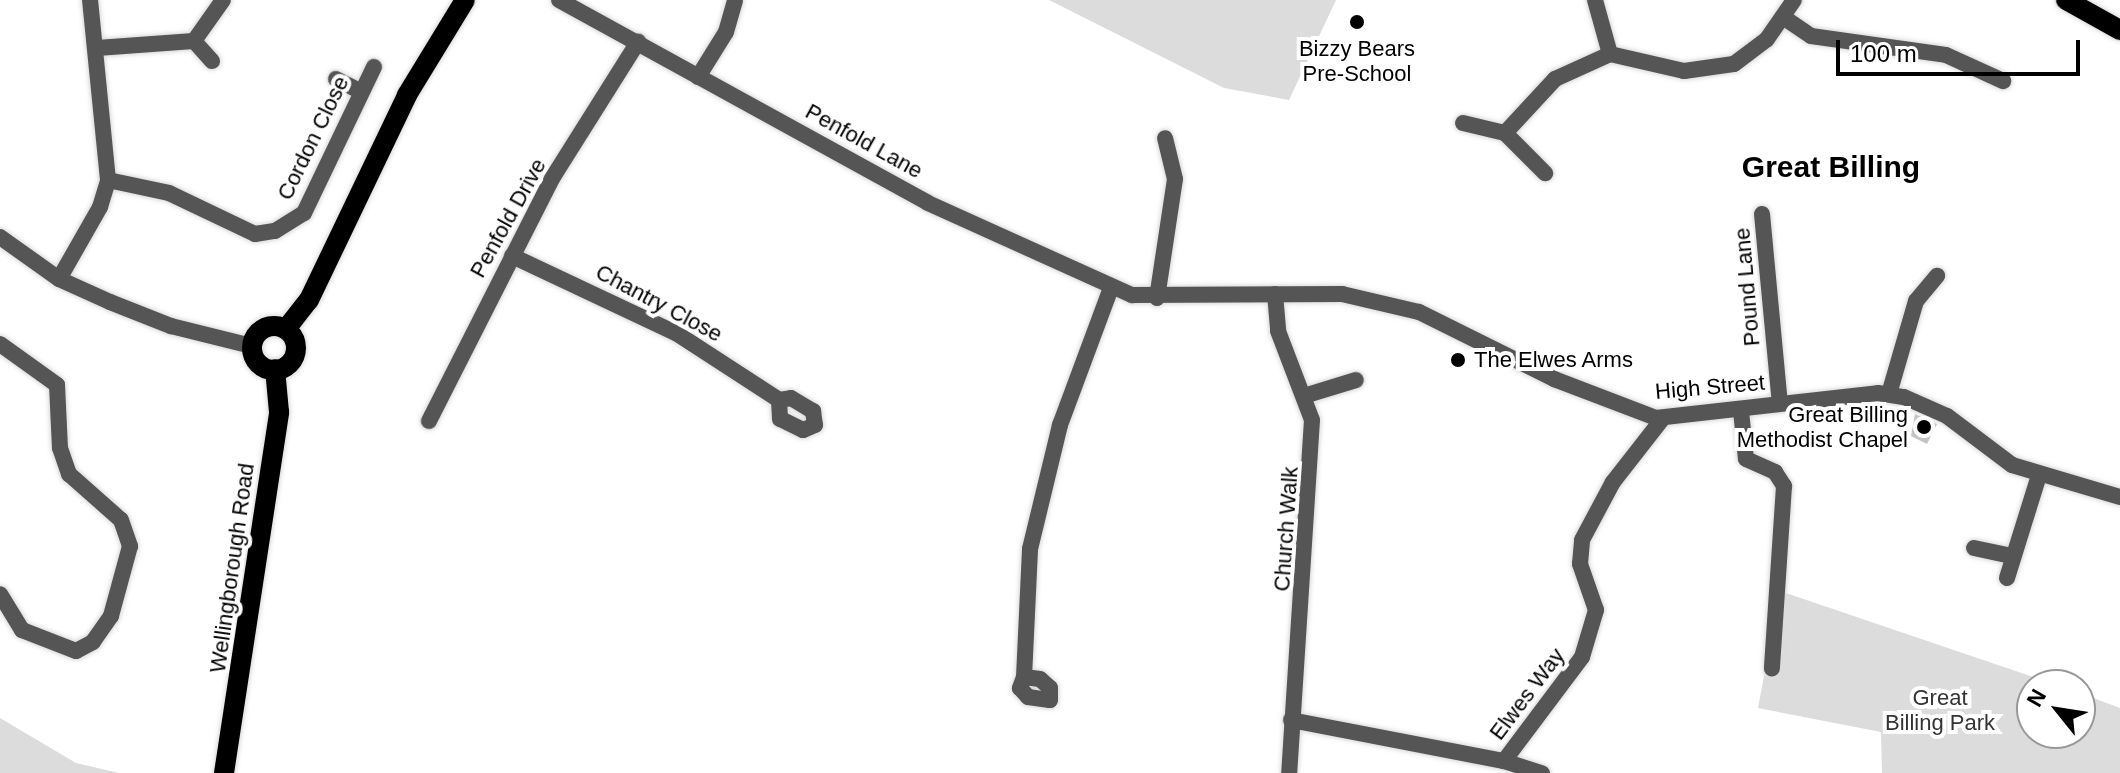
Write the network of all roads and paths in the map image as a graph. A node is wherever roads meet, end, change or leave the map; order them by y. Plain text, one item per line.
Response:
1 (90, 0) edge
2 (223, 0) edge
3 (465, 0) edge
4 (559, 0) edge
5 (735, 0) edge
6 (1595, 0) edge
7 (1794, 0) edge
8 (2066, 0) edge
9 (1783, 17) junction
10 (2120, 30) edge
11 (194, 41) junction
12 (638, 42) junction
13 (97, 48) junction
14 (1610, 54) junction
15 (212, 61) dead end
16 (374, 67) dead end
17 (698, 77) junction
18 (336, 79) dead end
19 (2003, 81) dead end
20 (358, 90) junction
21 (1463, 123) dead end
22 (1505, 133) junction
23 (1165, 138) dead end
24 (1545, 173) dead end
25 (108, 180) junction
26 (1762, 214) dead end
27 (0, 237) edge
28 (512, 256) junction
29 (1937, 276) dead end
30 (59, 279) junction
31 (1111, 288) junction
32 (1275, 294) junction
33 (1157, 298) junction
34 (286, 329) junction
35 (0, 344) edge
36 (252, 346) junction
37 (275, 369) junction
38 (1356, 380) dead end
39 (1889, 394) junction
40 (1307, 395) junction
41 (779, 400) dead end
42 (1780, 403) junction
43 (1741, 411) junction
44 (1663, 418) junction
45 (429, 421) dead end
46 (2039, 475) junction
47 (2120, 497) edge
48 (1974, 548) dead end
49 (2012, 556) junction
50 (2007, 578) dead end
51 (0, 594) edge
52 (1772, 669) dead end
53 (1024, 677) dead end
54 (1291, 720) junction
55 (1504, 761) junction
56 (224, 773) edge
57 (1289, 773) edge
58 (1542, 773) edge

1 - 13 street
2 - 11 street
3 - 34 main road
4 - 12 street, Penfold Lane
5 - 17 street
6 - 14 street
7 - 9 street
8 - 10 main road
9 - 14 street
9 - 19 street
11 - 13 street
11 - 15 street
12 - 17 street, Penfold Lane
12 - 28 street, Penfold Drive
13 - 25 street
14 - 22 street
16 - 20 street, Cordon Close
17 - 31 street, Penfold Lane
18 - 20 street
20 - 25 street, Cordon Close
21 - 22 street
22 - 24 street
23 - 33 street
25 - 30 street
26 - 42 street, Pound Lane
27 - 30 street
28 - 41 street, Chantry Close
28 - 45 street, Penfold Drive
29 - 39 street
30 - 36 street
31 - 33 street, Penfold Lane
31 - 53 street
32 - 33 street, High Street
32 - 40 street, Church Walk
32 - 44 street, High Street
34 - 36 main road
34 - 37 main road
35 - 51 street
36 - 37 main road
37 - 56 main road, Wellingborough Road
38 - 40 street
39 - 42 street, High Street
39 - 46 street, High Street
40 - 54 street, Church Walk
42 - 43 street, High Street
43 - 44 street, High Street
43 - 52 street
44 - 55 street, Elwes Way
46 - 47 street, High Street
46 - 49 street
48 - 49 street
49 - 50 street
54 - 55 street, Elwes Way
54 - 57 street, Church Walk
55 - 58 street

